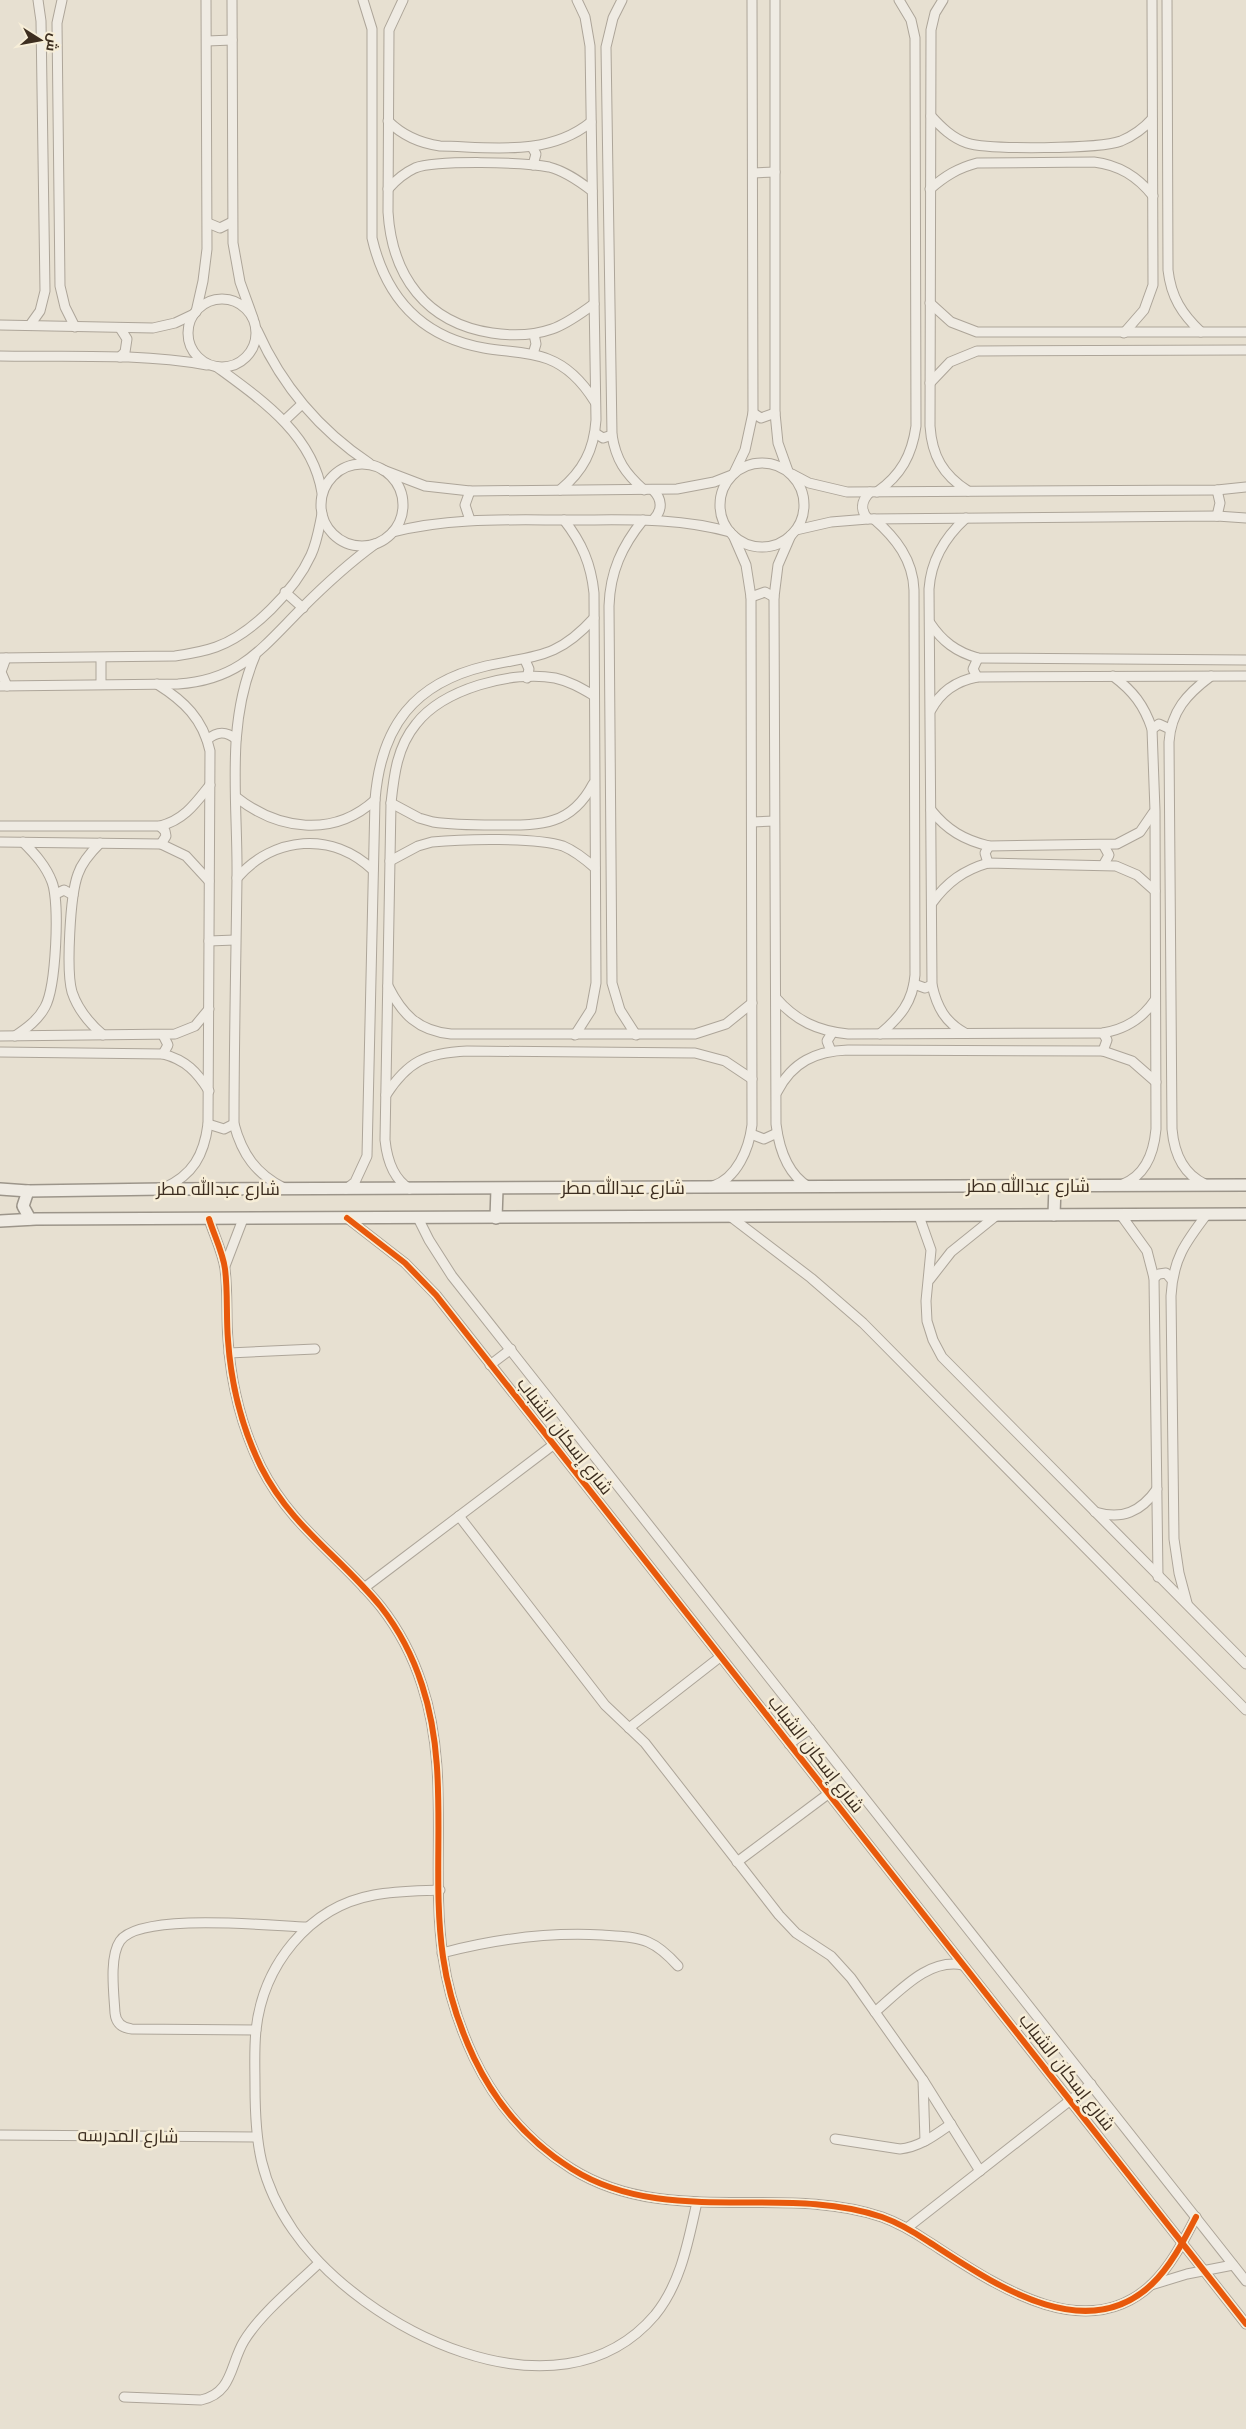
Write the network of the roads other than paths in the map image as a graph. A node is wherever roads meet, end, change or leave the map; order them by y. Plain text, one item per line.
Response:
1 (38, 0) edge
2 (62, 0) edge
3 (206, 0) edge
4 (240, 0) edge
5 (363, 0) edge
6 (403, 0) edge
7 (577, 0) edge
8 (622, 0) edge
9 (744, 0) edge
10 (899, 0) edge
11 (943, 0) edge
12 (1167, 0) edge
13 (777, 2) edge
14 (1150, 2) edge
15 (232, 4) edge
16 (752, 4) edge
17 (372, 29) junction
18 (914, 29) junction
19 (389, 30) junction
20 (930, 30) junction
21 (232, 40) junction
22 (207, 41) junction
23 (590, 46) junction
24 (606, 47) junction
25 (930, 116) junction
26 (1152, 119) junction
27 (388, 121) junction
28 (591, 122) junction
29 (440, 146) junction
30 (1094, 146) junction
31 (532, 147) junction
32 (995, 147) junction
33 (996, 162) junction
34 (1094, 162) junction
35 (439, 163) junction
36 (534, 165) junction
37 (775, 172) junction
38 (753, 173) junction
39 (388, 189) junction
40 (930, 189) junction
41 (592, 191) junction
42 (1152, 196) junction
43 (232, 222) junction
44 (208, 223) junction
45 (592, 224) junction
46 (610, 224) junction
47 (1168, 270) junction
48 (1153, 271) junction
49 (930, 303) junction
50 (594, 304) junction
51 (195, 313) junction
52 (253, 318) junction
53 (0, 325) edge
54 (30, 325) junction
55 (76, 327) junction
56 (120, 328) junction
57 (256, 329) junction
58 (1124, 332) junction
59 (1201, 332) junction
60 (1217, 332) junction
61 (1246, 332) edge
62 (1010, 333) junction
63 (534, 334) junction
64 (1010, 349) junction
65 (1218, 349) junction
66 (1246, 350) edge
67 (533, 354) junction
68 (0, 356) edge
69 (120, 357) junction
70 (215, 367) junction
71 (930, 383) junction
72 (595, 402) junction
73 (301, 405) junction
74 (753, 413) junction
75 (775, 413) junction
76 (284, 421) junction
77 (916, 426) junction
78 (930, 426) junction
79 (595, 433) junction
80 (612, 435) junction
81 (371, 465) junction
82 (383, 470) junction
83 (790, 473) junction
84 (733, 474) junction
85 (1246, 487) edge
86 (560, 490) junction
87 (649, 490) junction
88 (1217, 490) junction
89 (470, 491) junction
90 (873, 492) junction
91 (968, 492) junction
92 (322, 493) junction
93 (322, 514) junction
94 (1217, 516) junction
95 (966, 518) junction
96 (1246, 518) edge
97 (654, 519) junction
98 (871, 519) junction
99 (470, 520) junction
100 (564, 520) junction
101 (643, 520) junction
102 (393, 532) junction
103 (731, 533) junction
104 (793, 533) junction
105 (375, 544) junction
106 (930, 581) junction
107 (914, 582) junction
108 (285, 592) junction
109 (594, 593) junction
110 (610, 594) junction
111 (751, 597) junction
112 (774, 597) junction
113 (302, 608) junction
114 (594, 618) junction
115 (929, 622) junction
116 (255, 656) junction
117 (3, 658) edge
118 (100, 658) junction
119 (978, 658) junction
120 (525, 660) junction
121 (1246, 660) edge
122 (1113, 676) junction
123 (1211, 676) junction
124 (1246, 676) edge
125 (977, 677) junction
126 (527, 678) junction
127 (100, 684) junction
128 (157, 684) junction
129 (4, 686) edge
130 (593, 695) junction
131 (930, 712) junction
132 (1152, 729) junction
133 (1170, 729) junction
134 (236, 738) junction
135 (207, 740) junction
136 (383, 754) junction
137 (398, 757) junction
138 (594, 782) junction
139 (930, 782) junction
140 (915, 783) junction
141 (210, 785) junction
142 (236, 797) junction
143 (375, 800) junction
144 (392, 803) junction
145 (931, 810) junction
146 (1155, 811) junction
147 (752, 822) junction
148 (774, 822) junction
149 (447, 824) junction
150 (307, 825) junction
151 (537, 825) junction
152 (0, 826) edge
153 (160, 826) junction
154 (447, 840) junction
155 (0, 842) edge
156 (23, 842) junction
157 (536, 842) junction
158 (100, 843) junction
159 (161, 844) junction
160 (306, 844) junction
161 (989, 846) junction
162 (1104, 846) junction
163 (390, 861) junction
164 (988, 863) junction
165 (1104, 864) junction
166 (595, 868) junction
167 (373, 870) junction
168 (237, 878) junction
169 (209, 881) junction
170 (56, 894) junction
171 (1155, 894) junction
172 (73, 895) junction
173 (1171, 896) junction
174 (373, 898) junction
175 (390, 898) junction
176 (932, 903) junction
177 (235, 940) junction
178 (209, 941) junction
179 (69, 980) junction
180 (53, 981) junction
181 (596, 983) junction
182 (612, 983) junction
183 (914, 984) junction
184 (388, 985) junction
185 (932, 985) junction
186 (776, 998) junction
187 (1155, 1000) junction
188 (752, 1003) junction
189 (209, 1009) junction
190 (832, 1032) junction
191 (1103, 1032) junction
192 (965, 1033) junction
193 (467, 1034) junction
194 (880, 1034) junction
195 (103, 1035) junction
196 (164, 1035) junction
197 (575, 1035) junction
198 (636, 1035) junction
199 (0, 1036) edge
200 (15, 1036) junction
201 (677, 1036) junction
202 (466, 1050) junction
203 (678, 1051) junction
204 (831, 1051) junction
205 (1103, 1051) junction
206 (0, 1052) edge
207 (163, 1054) junction
208 (752, 1079) junction
209 (1156, 1082) junction
210 (209, 1091) junction
211 (776, 1094) junction
212 (386, 1095) junction
213 (208, 1124) junction
214 (234, 1124) junction
215 (1156, 1129) junction
216 (1172, 1129) junction
217 (777, 1133) junction
218 (751, 1134) junction
219 (385, 1140) junction
220 (368, 1141) junction
221 (1208, 1185) junction
222 (1246, 1185) edge
223 (1055, 1186) junction
224 (1119, 1186) junction
225 (809, 1187) junction
226 (284, 1188) junction
227 (709, 1188) junction
228 (0, 1189) edge
229 (163, 1189) junction
230 (346, 1189) junction
231 (411, 1189) junction
232 (497, 1189) junction
233 (28, 1191) junction
234 (1207, 1214) junction
235 (1246, 1214) edge
236 (996, 1215) junction
237 (1054, 1215) junction
238 (1121, 1215) junction
239 (919, 1216) junction
240 (731, 1217) junction
241 (347, 1218) junction
242 (418, 1218) junction
243 (496, 1218) junction
244 (30, 1219) junction
245 (209, 1219) junction
246 (243, 1219) junction
247 (0, 1221) edge
248 (225, 1266) junction
249 (1154, 1278) junction
250 (1172, 1280) junction
251 (928, 1281) junction
252 (315, 1348) dead end
253 (510, 1349) junction
254 (229, 1353) junction
255 (490, 1365) junction
256 (553, 1444) junction
257 (1157, 1489) junction
258 (1094, 1512) junction
259 (459, 1516) junction
260 (1157, 1520) junction
261 (1173, 1520) junction
262 (1158, 1577) junction
263 (364, 1588) junction
264 (1188, 1606) junction
265 (720, 1657) junction
266 (1246, 1664) edge
267 (1246, 1710) edge
268 (629, 1728) junction
269 (810, 1729) junction
270 (789, 1744) junction
271 (828, 1794) junction
272 (737, 1862) junction
273 (440, 1890) junction
274 (307, 1927) junction
275 (442, 1953) junction
276 (963, 1965) junction
277 (678, 1966) dead end
278 (875, 2012) junction
279 (256, 2030) junction
280 (923, 2080) junction
281 (1090, 2084) junction
282 (1070, 2101) junction
283 (951, 2124) junction
284 (0, 2135) edge
285 (256, 2138) junction
286 (835, 2139) dead end
287 (925, 2141) junction
288 (980, 2171) junction
289 (697, 2202) junction
290 (1196, 2218) junction
291 (907, 2228) junction
292 (1182, 2242) junction
293 (320, 2262) junction
294 (1233, 2265) junction
295 (1204, 2271) junction
296 (1246, 2281) edge
297 (1151, 2285) junction
298 (1246, 2324) edge
299 (124, 2398) dead end

1 - 54 street
2 - 55 street
3 - 22 street
4 - 15 street
5 - 17 street
6 - 19 street
7 - 23 street
8 - 24 street
9 - 16 street
10 - 18 street
11 - 20 street
12 - 47 street
13 - 37 street
14 - 26 street
15 - 21 street
16 - 38 street
17 - 19 street
17 - 67 street
18 - 20 street
18 - 77 street
19 - 27 street
20 - 25 street
21 - 22 street
21 - 43 street
22 - 44 street
23 - 24 street
23 - 28 street
24 - 46 street
25 - 32 street
25 - 40 street
26 - 30 street
26 - 42 street
27 - 29 street
27 - 39 street
28 - 31 street
28 - 41 street
29 - 31 street
29 - 35 street
30 - 32 street
30 - 34 street
31 - 36 street
32 - 33 street
33 - 34 street
33 - 40 street
34 - 42 street
35 - 36 street
35 - 39 street
36 - 41 street
37 - 38 street
37 - 75 street
38 - 74 street
39 - 63 street
40 - 49 street
41 - 45 street
42 - 48 street
43 - 44 street
43 - 52 street
44 - 51 street
45 - 46 street
45 - 50 street
46 - 80 street
47 - 48 street
47 - 59 street
48 - 58 street
49 - 62 street
49 - 71 street
50 - 63 street
50 - 72 street
51 - 52 street
51 - 56 street
51 - 70 street
52 - 57 street
53 - 54 street
54 - 55 street
55 - 56 street
56 - 69 street
57 - 70 street
57 - 73 street
58 - 59 street
58 - 62 street
59 - 60 street
60 - 61 street
60 - 65 street
62 - 64 street
63 - 67 street
64 - 65 street
64 - 71 street
65 - 66 street
67 - 72 street
68 - 69 street
69 - 70 street
70 - 76 street
71 - 78 street
72 - 79 street
73 - 76 street
73 - 81 street
74 - 75 street
74 - 84 street
75 - 83 street
76 - 92 street
77 - 78 street
77 - 90 street
78 - 91 street
79 - 80 street
79 - 86 street
80 - 87 street
81 - 82 street
81 - 92 street
82 - 89 street
82 - 102 street
83 - 84 street
83 - 90 street
83 - 104 street
84 - 87 street
84 - 103 street
85 - 88 street
86 - 87 street
86 - 89 street
87 - 97 street
88 - 91 street
88 - 94 street
89 - 99 street
90 - 91 street
90 - 98 street
92 - 93 street
93 - 105 street
93 - 108 street
94 - 95 street
94 - 96 street
95 - 98 street
95 - 106 street
97 - 101 street
97 - 103 street
98 - 104 street
98 - 107 street
99 - 100 street
99 - 102 street
100 - 101 street
100 - 109 street
101 - 110 street
102 - 105 street
103 - 104 street
103 - 111 street
104 - 112 street
105 - 113 street
106 - 107 street
106 - 115 street
107 - 140 street
108 - 113 street
108 - 118 street
109 - 110 street
109 - 114 street
110 - 182 street
111 - 112 street
111 - 147 street
112 - 148 street
113 - 116 street
114 - 120 street
114 - 130 street
115 - 119 street
115 - 131 street
116 - 128 street
116 - 134 street
117 - 118 street
117 - 129 street
118 - 127 street
119 - 121 street
119 - 125 street
120 - 126 street
120 - 136 street
122 - 123 street
122 - 125 street
122 - 132 street
123 - 124 street
123 - 133 street
125 - 131 street
126 - 130 street
126 - 137 street
127 - 128 street
127 - 129 street
128 - 135 street
130 - 138 street
131 - 139 street
132 - 133 street
132 - 146 street
133 - 173 street
134 - 135 street
134 - 142 street
135 - 141 street
136 - 137 street
136 - 143 street
137 - 144 street
138 - 151 street
138 - 166 street
139 - 140 street
139 - 145 street
140 - 183 street
141 - 153 street
141 - 169 street
142 - 150 street
142 - 168 street
143 - 150 street
143 - 167 street
144 - 149 street
144 - 163 street
145 - 161 street
145 - 176 street
146 - 162 street
146 - 171 street
147 - 148 street
147 - 188 street
148 - 186 street
149 - 151 street
149 - 154 street
150 - 160 street
151 - 157 street
152 - 153 street
153 - 159 street
154 - 157 street
154 - 163 street
155 - 156 street
156 - 158 street
156 - 170 street
157 - 166 street
158 - 159 street
158 - 172 street
159 - 169 street
160 - 167 street
160 - 168 street
161 - 162 street
161 - 164 street
162 - 165 street
163 - 175 street
164 - 165 street
164 - 176 street
165 - 171 street
166 - 181 street
167 - 174 street
168 - 177 street
169 - 178 street
170 - 172 street
170 - 180 street
171 - 173 street
171 - 187 street
172 - 179 street
173 - 216 street
174 - 175 street
174 - 220 street
175 - 184 street
176 - 185 street
177 - 178 street
177 - 214 street
178 - 189 street
179 - 180 street
179 - 195 street
180 - 200 street
181 - 182 street
181 - 197 street
182 - 198 street
183 - 185 street
183 - 194 street
184 - 193 street
184 - 212 street
185 - 192 street
186 - 190 street
186 - 211 street
187 - 191 street
187 - 209 street
188 - 201 street
188 - 208 street
189 - 196 street
189 - 210 street
190 - 194 street
190 - 204 street
191 - 192 street
191 - 205 street
192 - 194 street
193 - 197 street
193 - 202 street
195 - 196 street
195 - 200 street
196 - 207 street
197 - 198 street
198 - 201 street
199 - 200 street
201 - 203 street
202 - 203 street
202 - 212 street
203 - 208 street
204 - 205 street
204 - 211 street
205 - 209 street
206 - 207 street
207 - 210 street
208 - 218 street
209 - 215 street
210 - 213 street
211 - 217 street
212 - 219 street
213 - 214 street
213 - 229 street
214 - 226 street
215 - 216 street
215 - 224 street
216 - 221 street
217 - 218 street
217 - 225 street
218 - 227 street
219 - 220 street
219 - 231 street
220 - 230 street
221 - 222 street, شارع عبدالله مطر
221 - 224 street, شارع عبدالله مطر
223 - 224 street, شارع عبدالله مطر
223 - 225 street, شارع عبدالله مطر
223 - 237 street
225 - 227 street, شارع عبدالله مطر
226 - 229 street, شارع عبدالله مطر
226 - 230 street, شارع عبدالله مطر
227 - 232 street, شارع عبدالله مطر
228 - 233 street, شارع عبدالله مطر
229 - 233 street, شارع عبدالله مطر
230 - 231 street, شارع عبدالله مطر
231 - 232 street, شارع عبدالله مطر
232 - 243 street
233 - 244 street
234 - 235 street, شارع عبدالله مطر
234 - 238 street, شارع عبدالله مطر
234 - 250 street
236 - 237 street, شارع عبدالله مطر
236 - 239 street, شارع عبدالله مطر
236 - 251 street
237 - 238 street, شارع عبدالله مطر
238 - 249 street
239 - 240 street, شارع عبدالله مطر
239 - 251 street
240 - 243 street, شارع عبدالله مطر
240 - 267 street
241 - 242 street, شارع عبدالله مطر
241 - 246 street, شارع عبدالله مطر
241 - 255 street, شارع إسكان الشباب
242 - 243 street, شارع عبدالله مطر
242 - 253 street, شارع إسكان الشباب
244 - 245 street, شارع عبدالله مطر
244 - 247 street, شارع عبدالله مطر
245 - 246 street, شارع عبدالله مطر
245 - 248 street
246 - 248 street
248 - 254 street
249 - 250 street
249 - 257 street
250 - 261 street
251 - 258 street
252 - 254 street
253 - 255 street
253 - 269 street, شارع إسكان الشباب
254 - 263 street
255 - 256 street, شارع إسكان الشباب
256 - 259 street
256 - 265 street, شارع إسكان الشباب
257 - 258 street
257 - 260 street
258 - 262 street
259 - 263 street
259 - 268 street
260 - 261 street
260 - 262 street
261 - 264 street
262 - 264 street
263 - 273 street
264 - 266 street
265 - 268 street
265 - 270 street, شارع إسكان الشباب
268 - 272 street
269 - 270 street
269 - 281 street, شارع إسكان الشباب
270 - 271 street, شارع إسكان الشباب
271 - 272 street
271 - 276 street, شارع إسكان الشباب
272 - 278 street
273 - 274 street
273 - 275 street
274 - 279 street
274 - 279 street
275 - 277 street
275 - 289 street
276 - 278 street
276 - 282 street, شارع إسكان الشباب
278 - 280 street
279 - 285 street
280 - 283 street
280 - 287 street
281 - 282 street
281 - 290 street, شارع إسكان الشباب
282 - 288 street
282 - 292 street, شارع إسكان الشباب
283 - 287 street
283 - 288 street
284 - 285 street, شارع المدرسه
285 - 293 street
286 - 287 street
288 - 291 street
289 - 291 street
289 - 293 street
290 - 292 street
290 - 294 street, شارع إسكان الشباب
291 - 297 street
292 - 295 street, شارع إسكان الشباب
292 - 297 street
293 - 299 street
294 - 295 street
294 - 296 street, شارع إسكان الشباب
295 - 297 street
295 - 298 street, شارع إسكان الشباب

